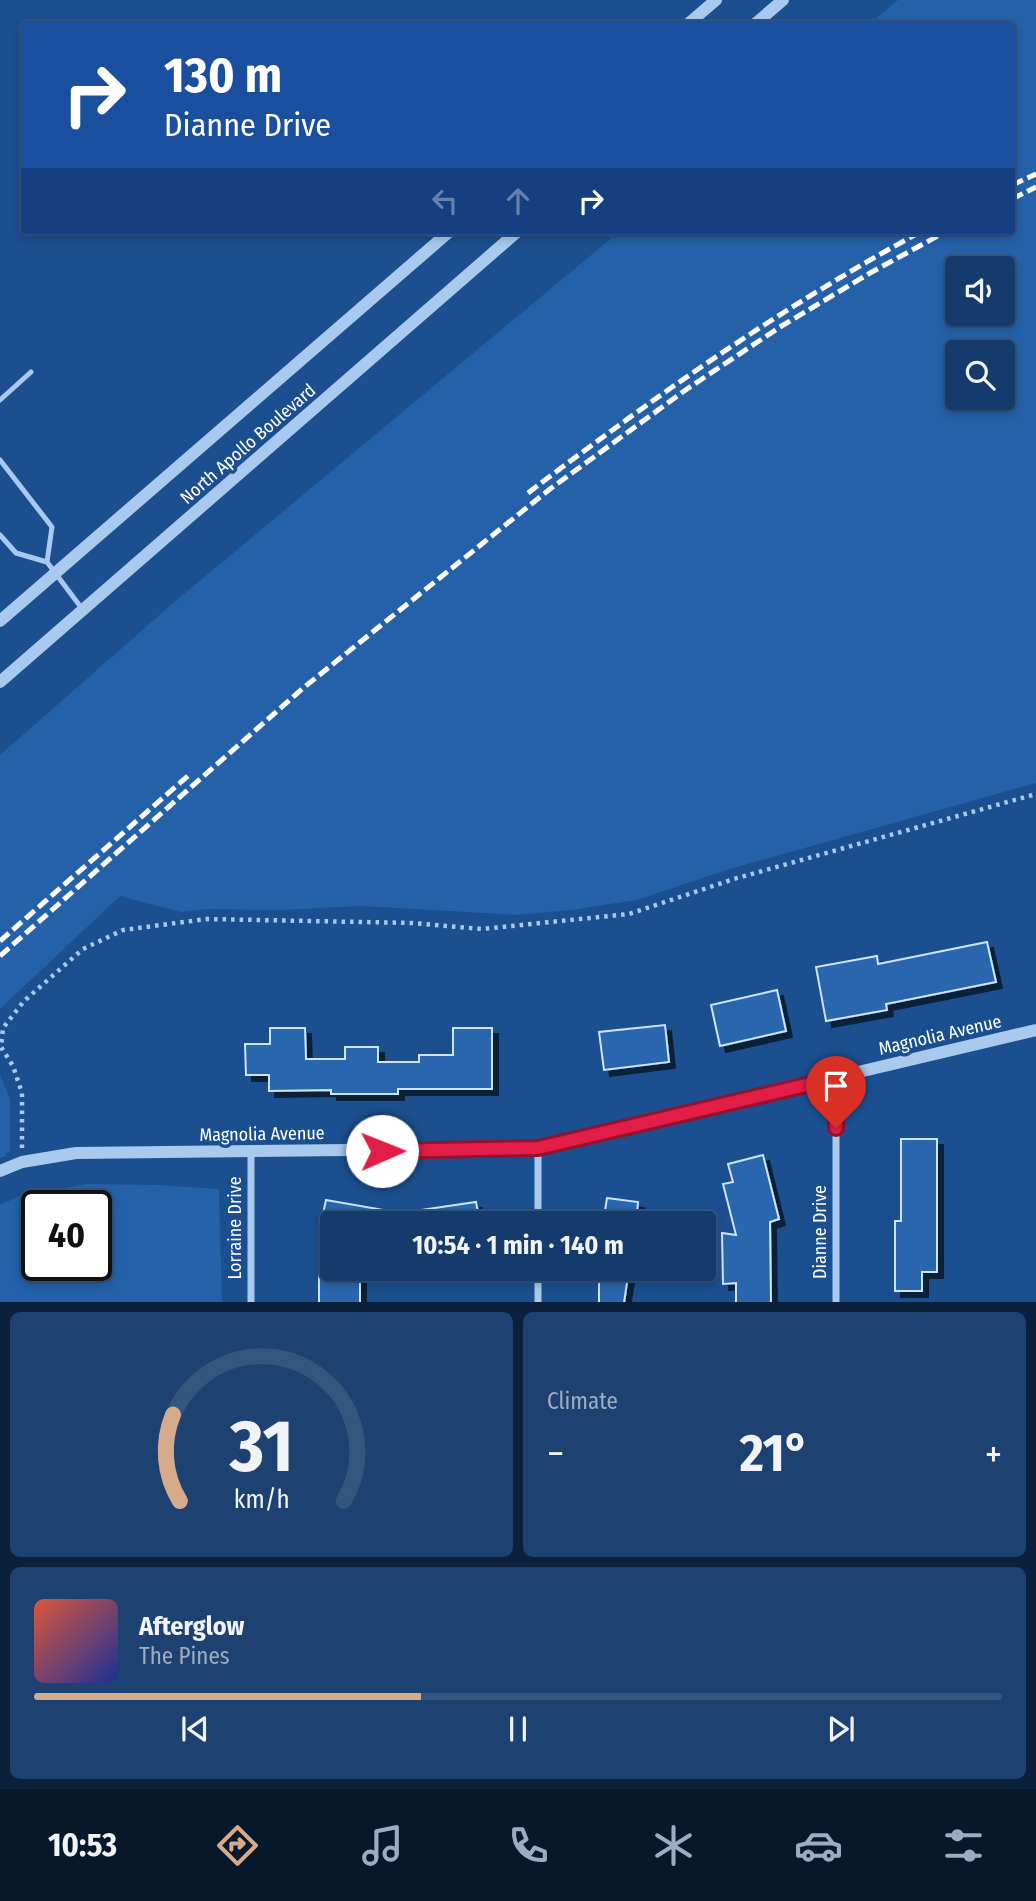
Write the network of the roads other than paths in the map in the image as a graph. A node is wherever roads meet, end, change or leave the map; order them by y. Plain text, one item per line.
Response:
1 (716, 0) edge
2 (783, 0) edge
3 (692, 21) edge
4 (758, 21) edge
5 (445, 235) edge
6 (513, 235) edge
7 (31, 372) dead end
8 (0, 400) edge
9 (0, 460) edge
10 (0, 535) edge
11 (47, 562) junction
12 (55, 574) junction
13 (83, 610) junction
14 (0, 621) edge
15 (0, 682) edge
16 (1036, 1030) edge
17 (836, 1078) junction
18 (538, 1148) junction
19 (251, 1152) junction
20 (0, 1171) edge
21 (538, 1211) edge
22 (538, 1281) edge
23 (251, 1302) edge
24 (538, 1302) edge
25 (836, 1302) edge

1 - 3 street
2 - 4 street
5 - 12 street, North Apollo Boulevard
6 - 13 street, North Apollo Boulevard
7 - 8 lane
9 - 11 lane
10 - 11 lane
11 - 12 lane
12 - 13 lane
12 - 14 street, North Apollo Boulevard
13 - 15 street, North Apollo Boulevard
16 - 17 street, Magnolia Avenue
17 - 18 street, Magnolia Avenue
17 - 25 street, Dianne Drive
18 - 19 street, Magnolia Avenue
18 - 21 street
19 - 20 street, Magnolia Avenue
19 - 23 street, Lorraine Drive
22 - 24 street

